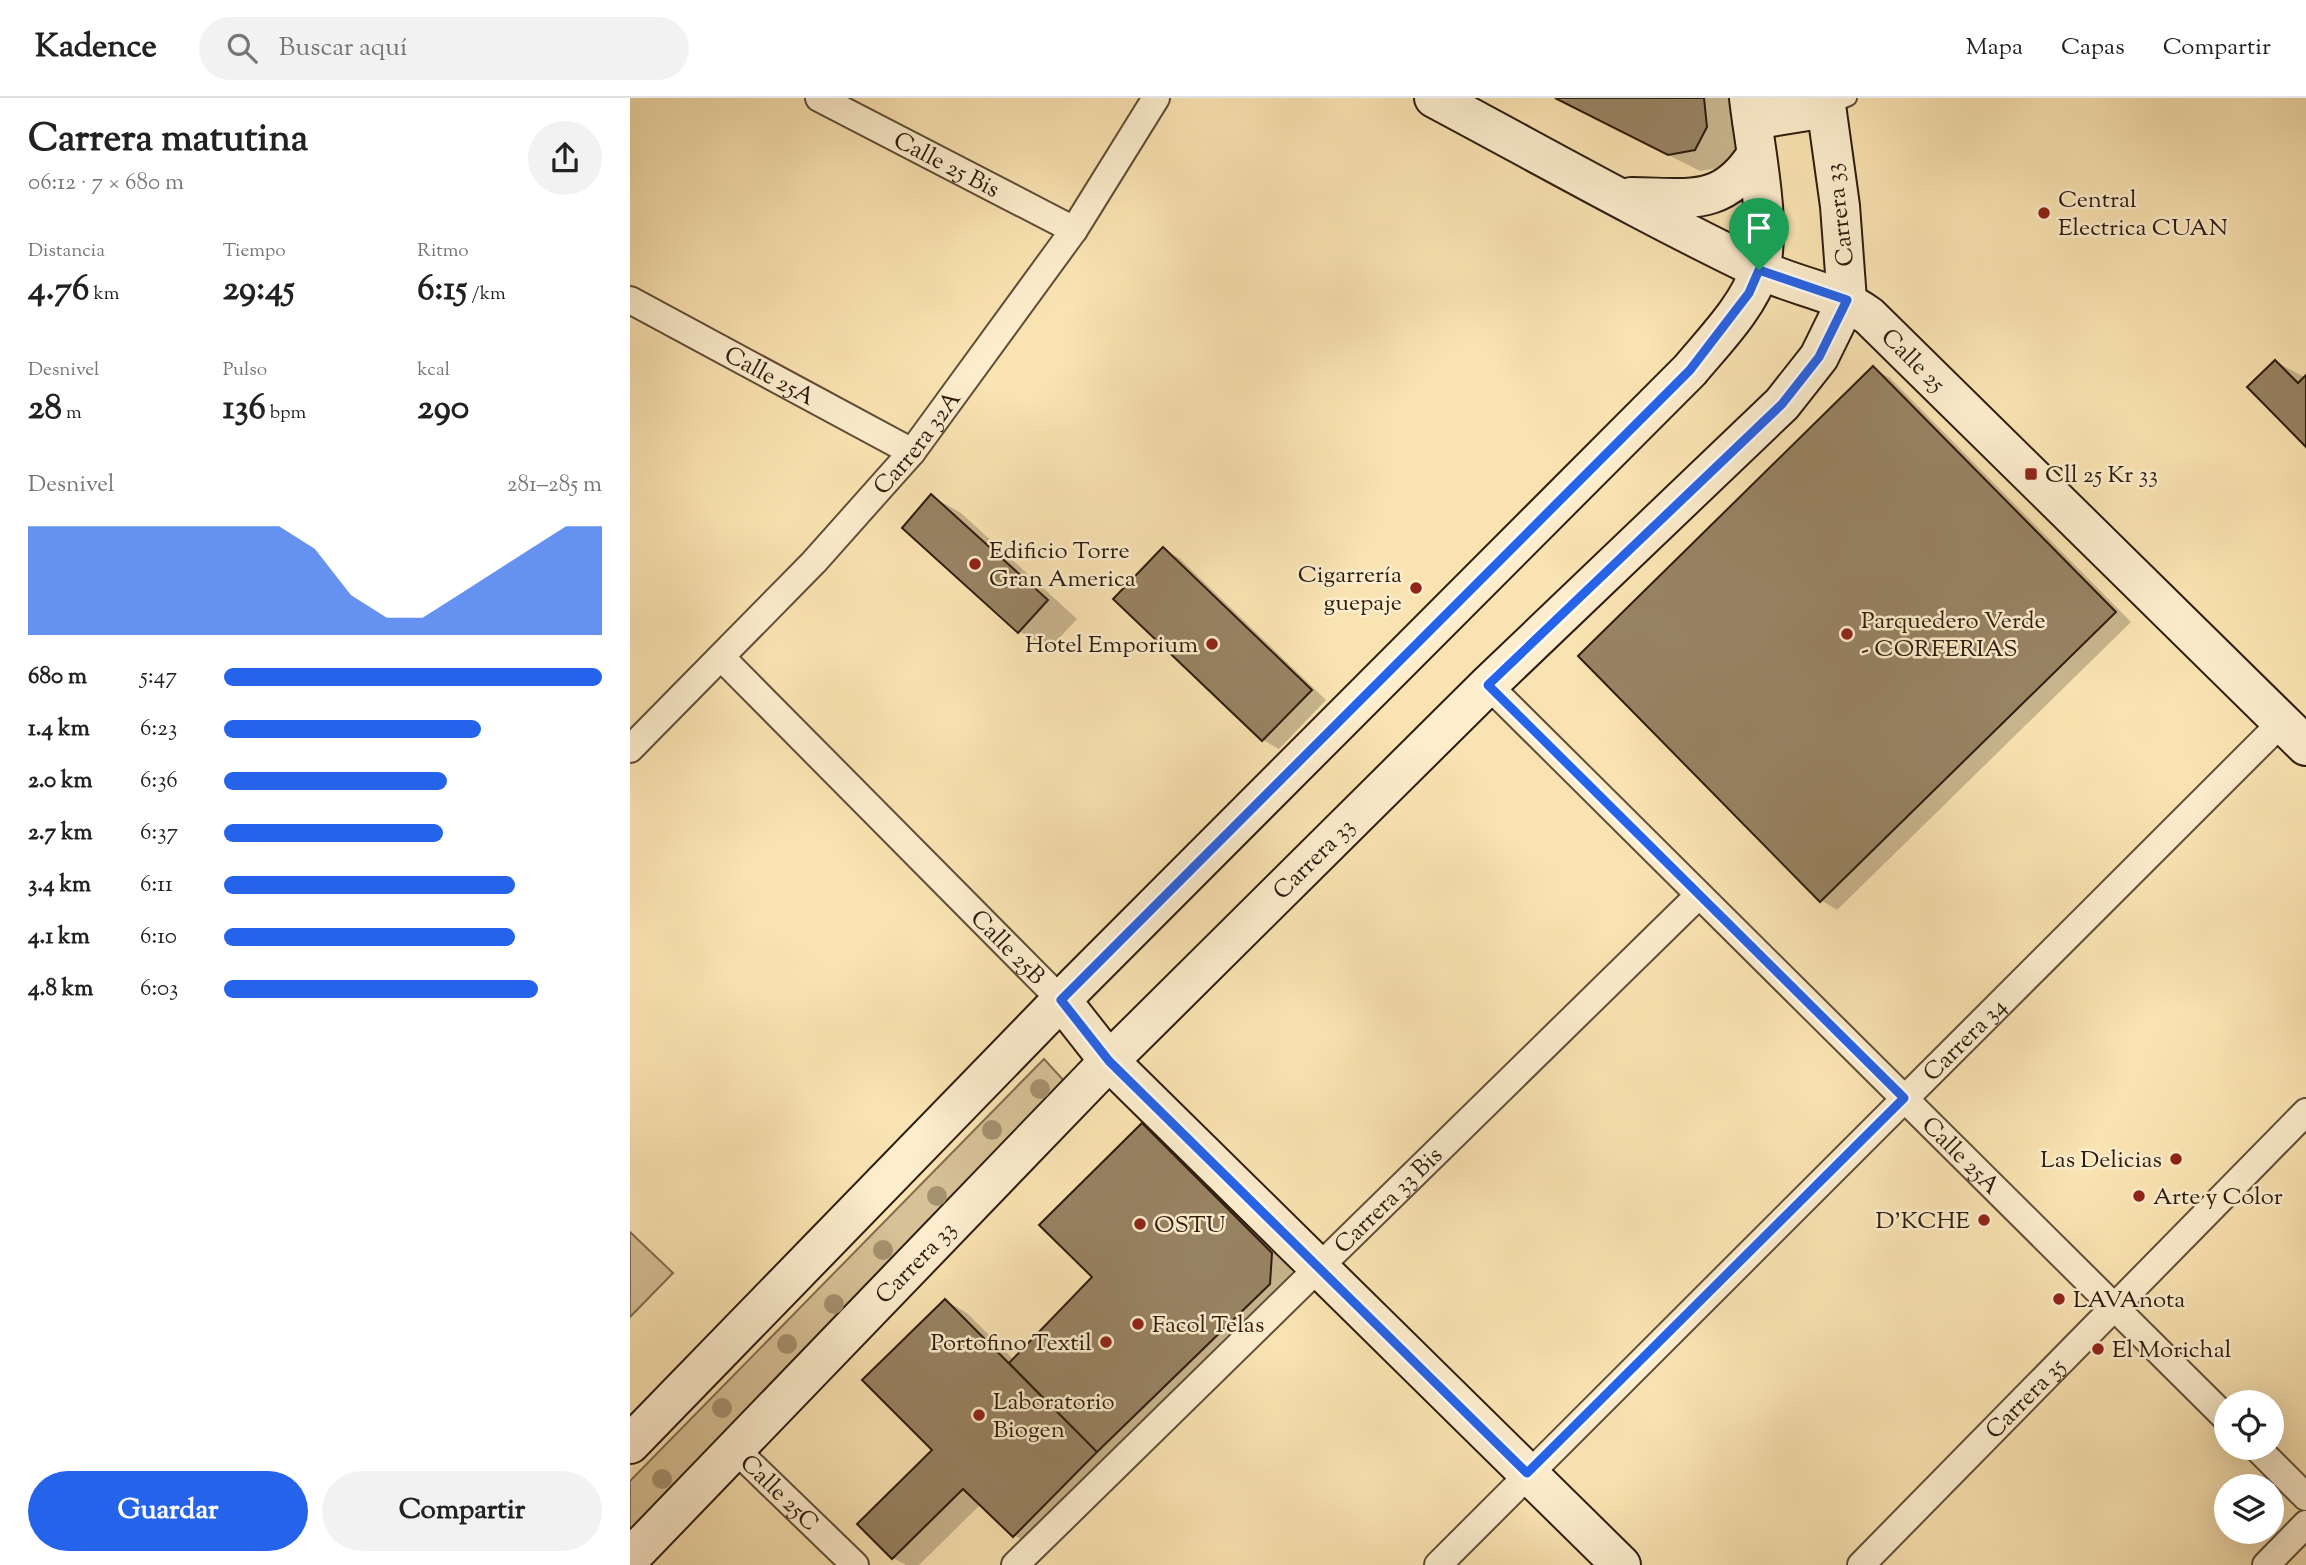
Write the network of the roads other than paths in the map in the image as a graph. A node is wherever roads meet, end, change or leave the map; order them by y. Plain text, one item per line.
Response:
1 (819, 98) edge
2 (1156, 98) edge
3 (1434, 98) edge
4 (1833, 102) edge
5 (1752, 124) edge
6 (1622, 197) junction
7 (1074, 230) junction
8 (1759, 270) junction
9 (630, 300) edge
10 (1847, 300) junction
11 (912, 452) junction
12 (721, 657) junction
13 (1488, 685) junction
14 (2294, 734) edge
15 (630, 749) edge
16 (1699, 895) junction
17 (1061, 1000) junction
18 (1109, 1061) junction
19 (1904, 1098) junction
20 (2306, 1112) edge
21 (1319, 1268) junction
22 (2115, 1307) junction
23 (2214, 1406) edge
24 (630, 1444) edge
25 (736, 1450) junction
26 (2269, 1460) edge
27 (1527, 1473) junction
28 (2306, 1497) edge
29 (2306, 1524) edge
30 (630, 1558) edge
31 (855, 1565) edge
32 (1016, 1565) edge
33 (1438, 1565) edge
34 (1621, 1565) edge
35 (1861, 1565) edge
36 (2266, 1565) edge

1 - 7 street, Calle 25 Bis
2 - 7 street, Carrera 32A
3 - 6 main road, Calle 25
4 - 5 main road
4 - 10 main road, Carrera 33
5 - 6 main road
5 - 8 main road
6 - 8 main road, Calle 25
7 - 11 street, Carrera 32A
8 - 10 main road, Calle 25
8 - 17 main road
9 - 11 street, Calle 25A
10 - 13 main road, Carrera 33
10 - 14 main road, Calle 25
11 - 12 street, Carrera 32A
12 - 15 street, Carrera 32A
12 - 17 street, Calle 25B
13 - 16 street, Calle 25A
13 - 18 main road, Carrera 33
14 - 19 street, Carrera 34
16 - 19 street, Calle 25A
16 - 21 street, Carrera 33 Bis
17 - 18 main road, Calle 25B
17 - 24 main road
18 - 21 main road, Calle 25B
18 - 25 main road, Carrera 33
19 - 22 street, Calle 25A
19 - 27 street, Carrera 34
20 - 22 street, Carrera 35
21 - 27 main road, Calle 25B
21 - 32 street, Carrera 33 Bis
22 - 23 street, Calle 25A
22 - 35 street, Carrera 35
25 - 30 main road, Carrera 33
25 - 31 street, Calle 25C
26 - 28 street
27 - 33 street, Carrera 34
27 - 34 main road, Calle 25B
29 - 36 street

